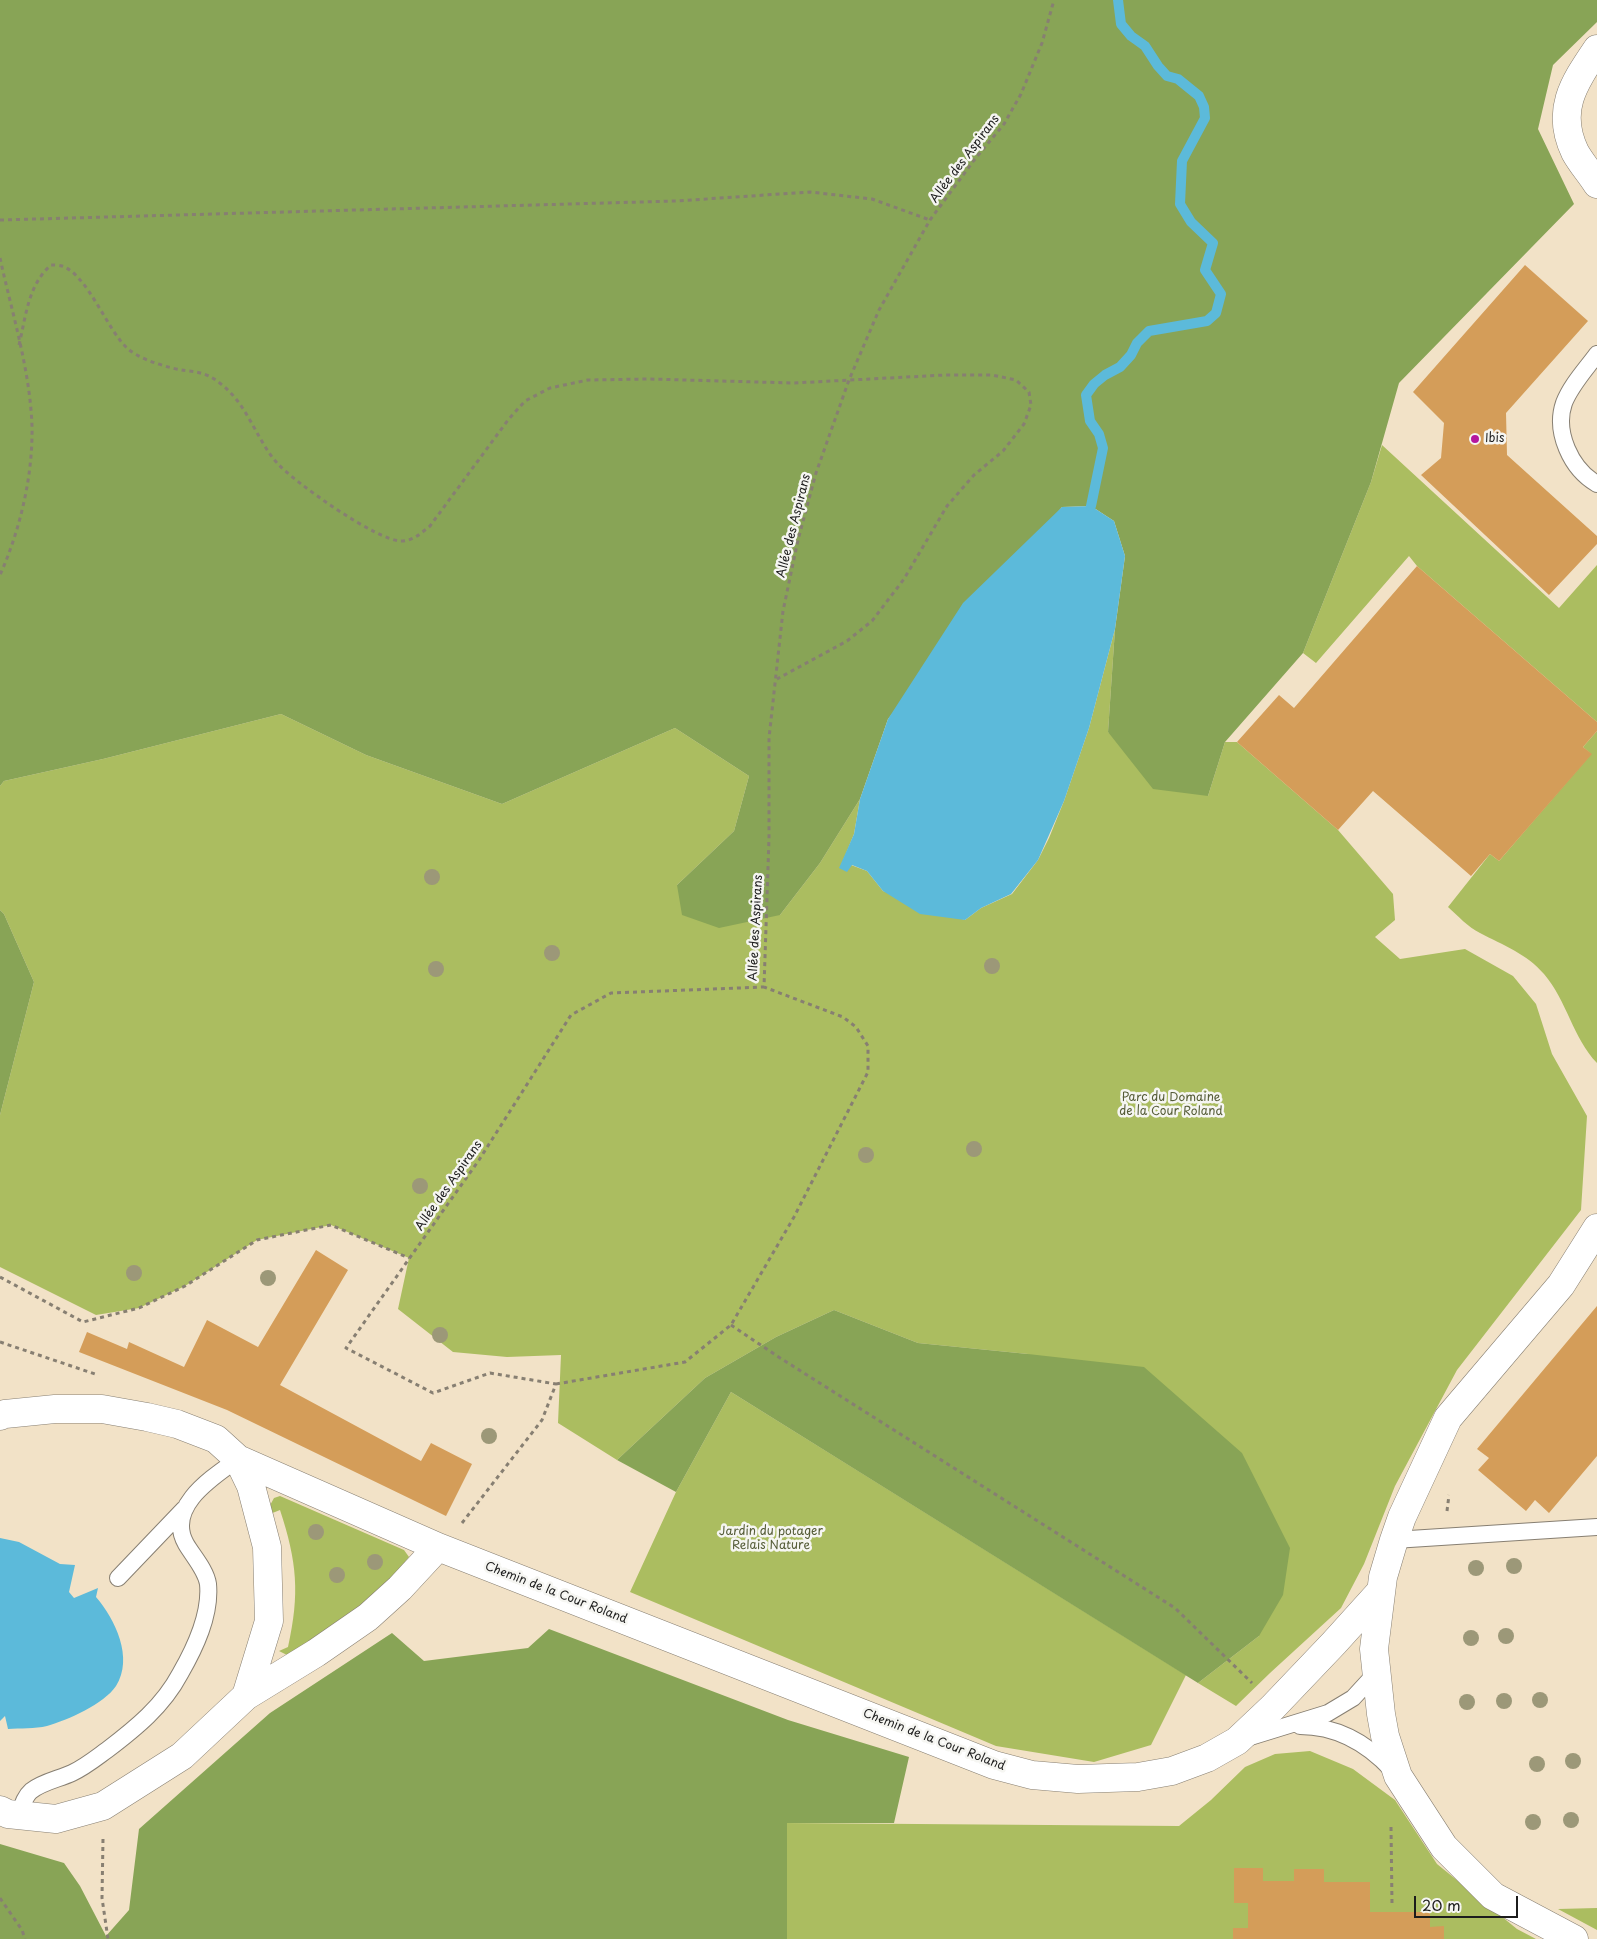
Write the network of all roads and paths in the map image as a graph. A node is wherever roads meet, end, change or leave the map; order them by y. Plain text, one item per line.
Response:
1 (1054, 0) edge
2 (1597, 49) edge
3 (1597, 184) edge
4 (0, 220) edge
5 (930, 220) junction
6 (0, 258) edge
7 (19, 345) junction
8 (1597, 354) edge
9 (849, 380) junction
10 (1597, 484) edge
11 (0, 574) edge
12 (776, 680) junction
13 (764, 987) junction
14 (1597, 1228) edge
15 (409, 1258) junction
16 (0, 1277) edge
17 (731, 1325) junction
18 (556, 1384) junction
19 (0, 1416) edge
20 (238, 1459) junction
21 (1449, 1492) dead end
22 (185, 1508) junction
23 (1597, 1527) edge
24 (1444, 1536) junction
25 (1394, 1540) junction
26 (438, 1547) junction
27 (118, 1578) dead end
28 (1381, 1590) junction
29 (1376, 1673) junction
30 (246, 1696) junction
31 (1279, 1716) junction
32 (1398, 1776) junction
33 (103, 1806) junction
34 (10, 1812) edge
35 (1391, 1818) dead end
36 (0, 1898) edge
37 (1392, 1904) dead end
38 (25, 1939) edge
39 (108, 1939) edge
40 (1574, 1939) edge

1 - 5 path, Allée des Aspirans
2 - 3 street
4 - 5 path
5 - 9 path, Allée des Aspirans
6 - 7 path
7 - 9 path
7 - 11 path
8 - 10 lane
9 - 12 path, Allée des Aspirans
9 - 12 path
12 - 13 path, Allée des Aspirans
13 - 15 path, Allée des Aspirans
13 - 17 path
14 - 25 street
15 - 16 path
15 - 18 path, Allée des Aspirans
17 - 18 path, Allée des Aspirans
17 - 31 path
18 - 26 path
19 - 20 street, Chemin de la Cour Roland
20 - 22 lane
20 - 26 street, Chemin de la Cour Roland
20 - 30 street
21 - 24 path
22 - 27 lane
22 - 34 lane
23 - 24 lane
24 - 25 lane
25 - 28 street
26 - 30 street
26 - 31 street, Chemin de la Cour Roland
28 - 29 street
28 - 31 street, Chemin de la Cour Roland
29 - 31 lane
29 - 32 street
30 - 33 street
31 - 32 lane
32 - 40 street
33 - 34 street
33 - 39 path
35 - 37 path
36 - 38 path

